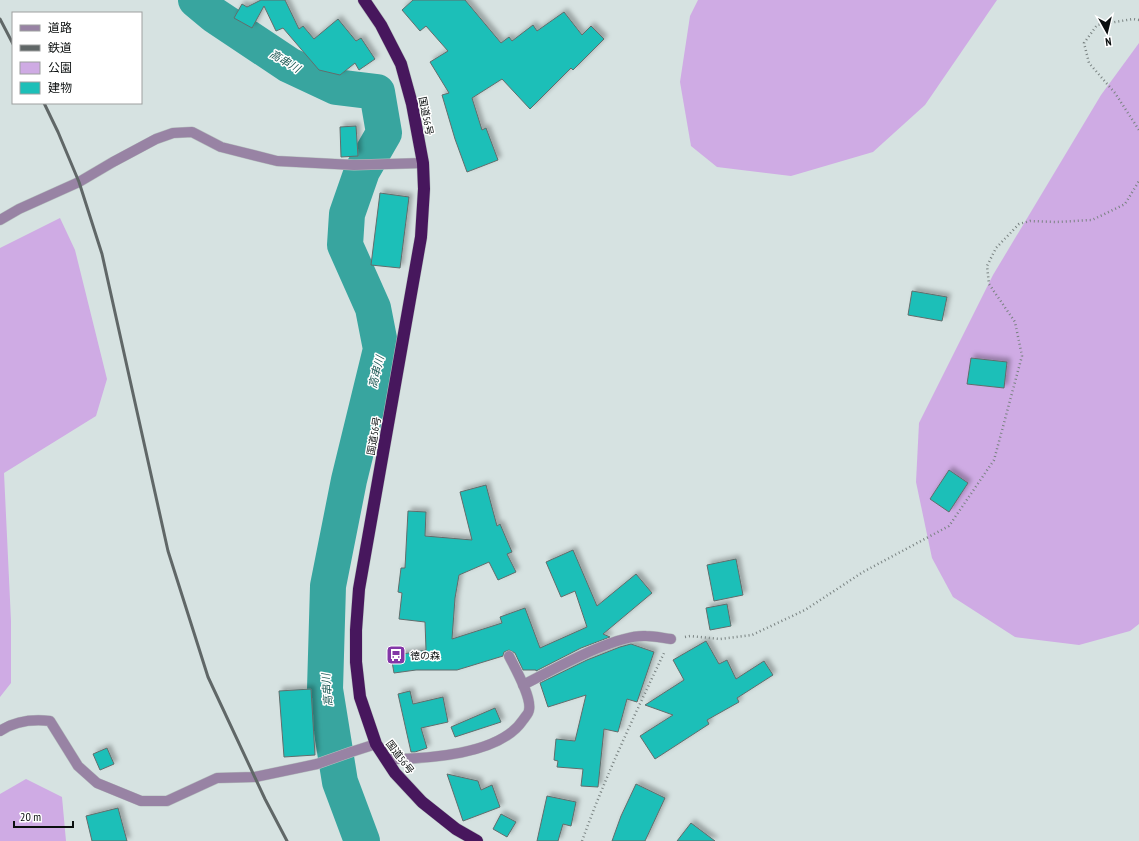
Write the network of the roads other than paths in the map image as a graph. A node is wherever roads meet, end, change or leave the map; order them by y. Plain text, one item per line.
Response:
1 (364, 0) edge
2 (423, 163) junction
3 (0, 220) edge
4 (671, 639) road end
5 (509, 656) dead end
6 (523, 685) junction
7 (0, 731) edge
8 (376, 744) junction
9 (387, 759) junction
10 (477, 841) edge

1 - 2 highway, 国道56号
2 - 3 street
2 - 8 highway, 国道56号
4 - 6 street
5 - 6 street
6 - 9 street
7 - 8 street
8 - 9 highway, 国道56号
9 - 10 highway, 国道56号

